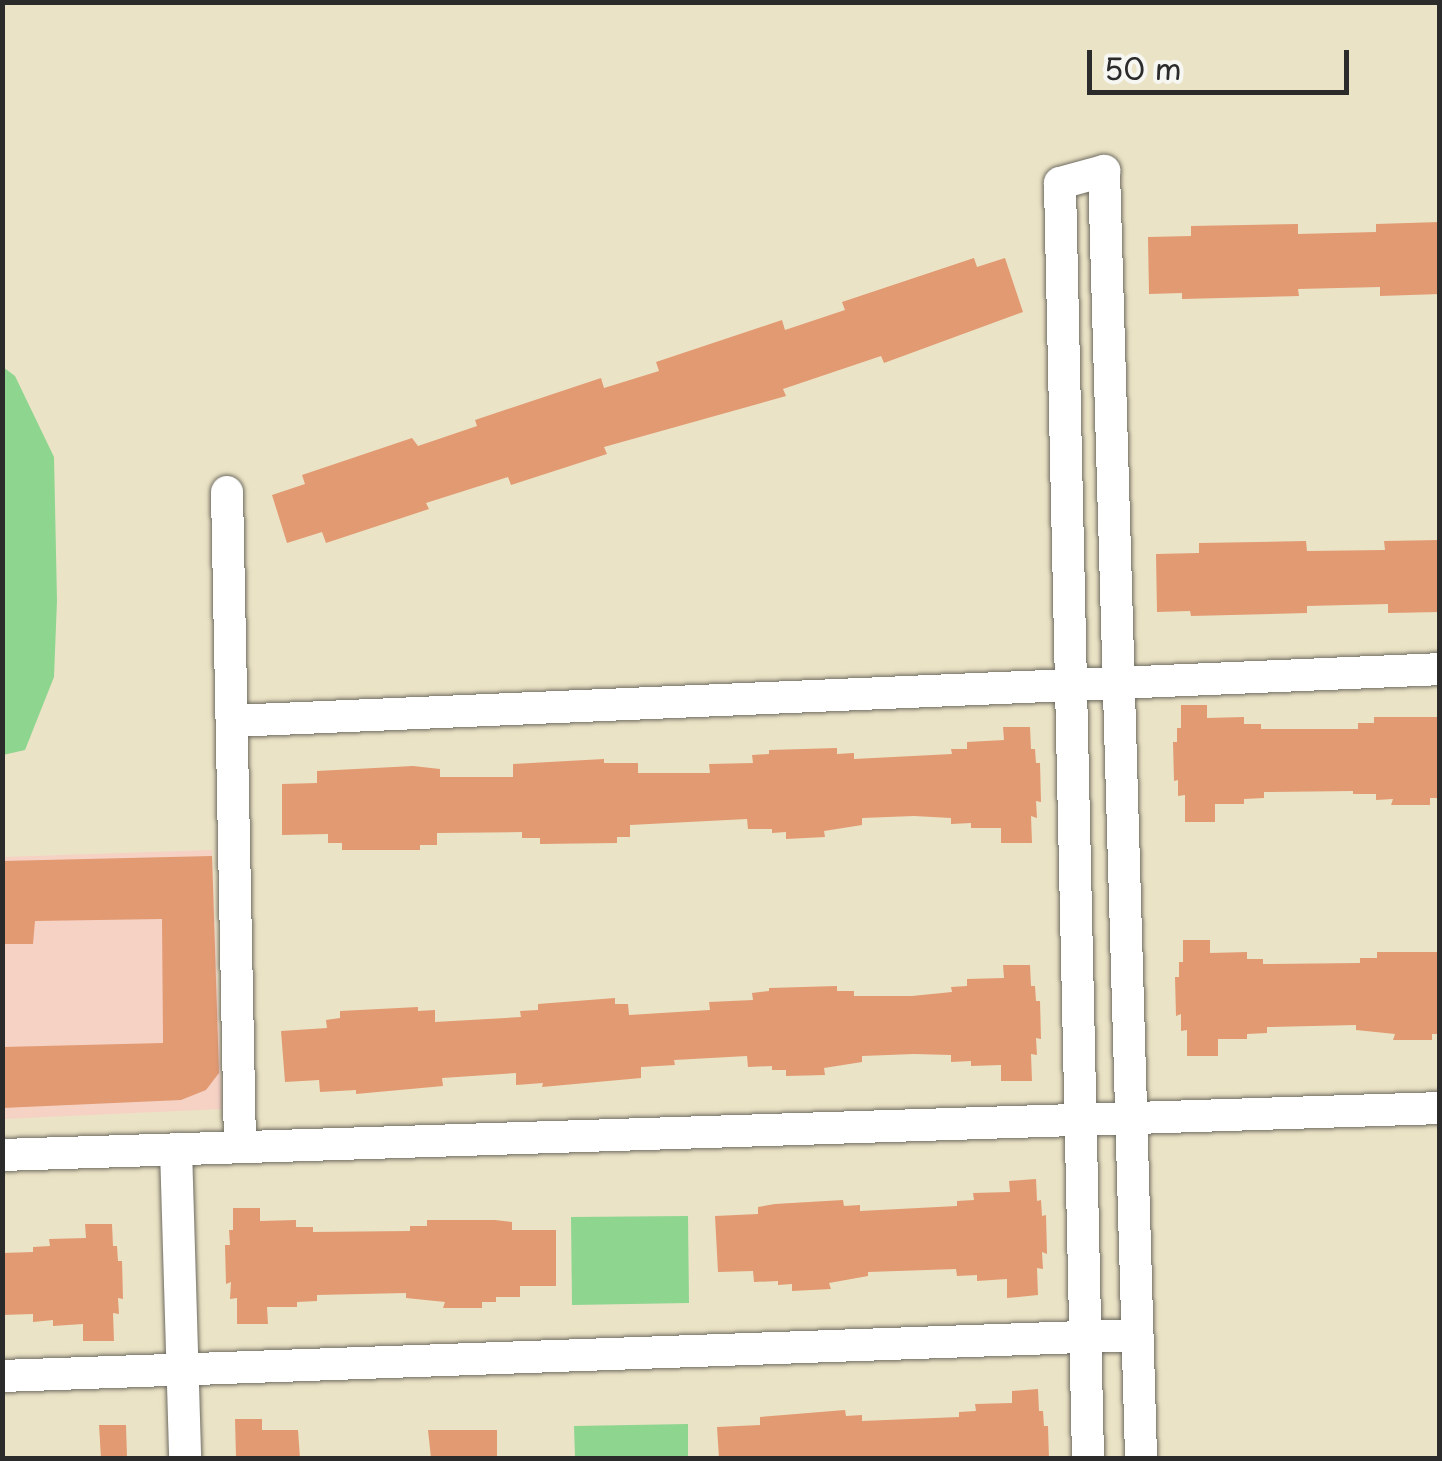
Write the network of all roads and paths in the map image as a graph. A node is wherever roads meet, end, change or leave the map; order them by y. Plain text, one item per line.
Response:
1 (227, 492) dead end
2 (1440, 669) edge
3 (1118, 686) junction
4 (1071, 688) junction
5 (232, 721) junction
6 (1440, 1108) edge
7 (1130, 1118) junction
8 (1080, 1119) junction
9 (240, 1146) junction
10 (176, 1149) junction
11 (2, 1154) edge
12 (1137, 1335) junction
13 (1085, 1337) junction
14 (182, 1370) junction
15 (2, 1376) edge
16 (184, 1458) edge
17 (1088, 1458) edge
18 (1140, 1458) edge

1 - 5 street
2 - 3 street
3 - 4 street
3 - 4 street
3 - 7 street
4 - 5 street
4 - 8 street
5 - 9 street
6 - 7 street
7 - 8 street
7 - 12 street
8 - 9 street
8 - 13 street
9 - 10 street
10 - 11 street
10 - 14 street
12 - 13 street
12 - 18 street
13 - 14 street
13 - 17 street
14 - 15 street
14 - 16 street

